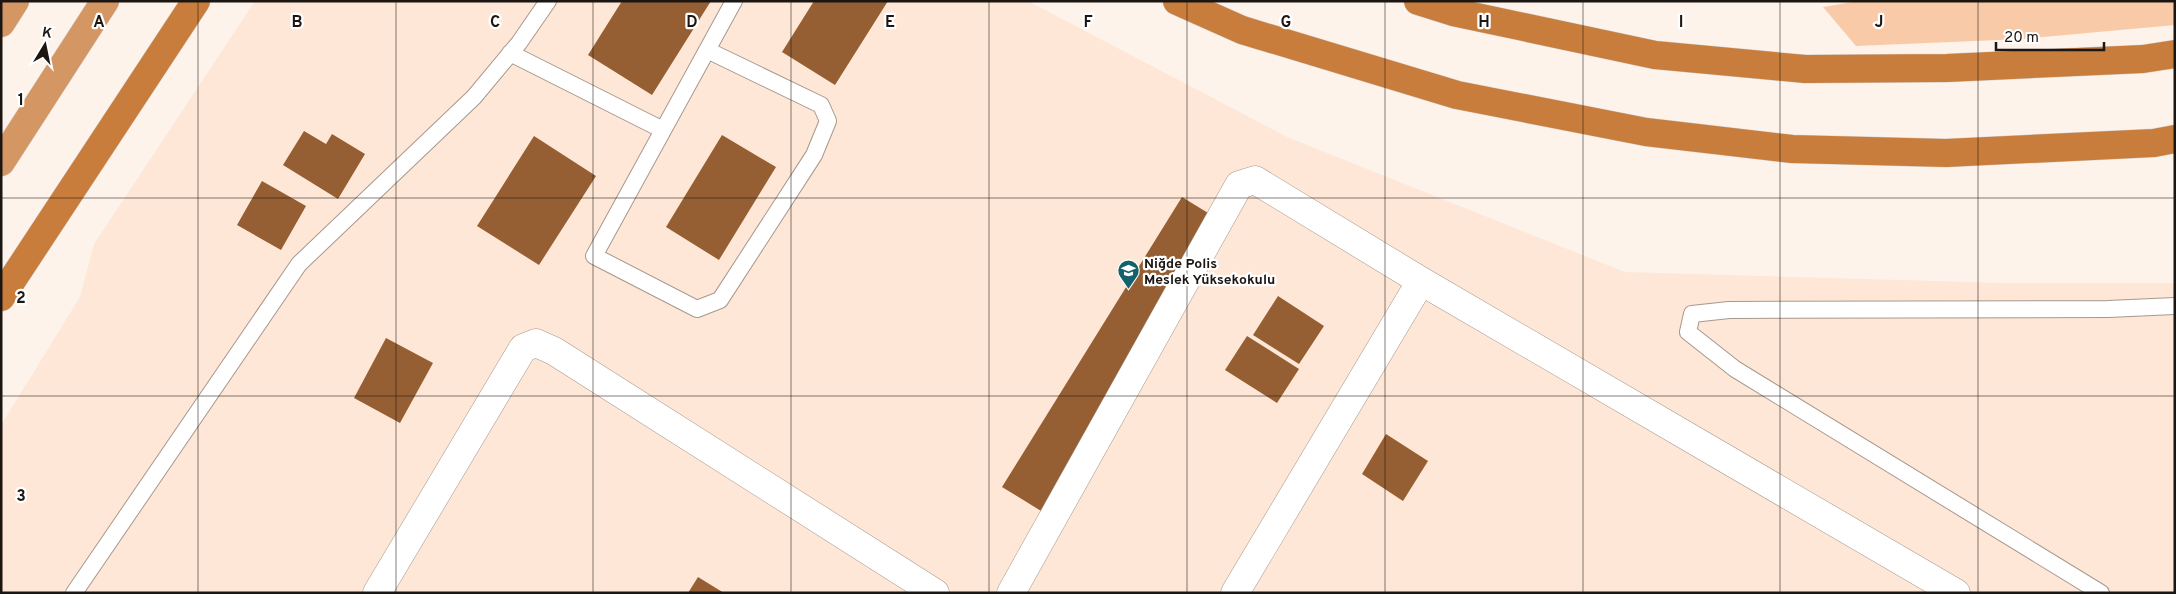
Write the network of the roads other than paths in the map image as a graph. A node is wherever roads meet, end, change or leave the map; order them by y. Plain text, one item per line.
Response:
1 (15, 1) edge
2 (105, 1) edge
3 (196, 1) edge
4 (548, 1) edge
5 (734, 1) edge
6 (1177, 1) edge
7 (1418, 1) edge
8 (1, 23) edge
9 (707, 50) junction
10 (510, 53) junction
11 (2175, 54) edge
12 (663, 130) junction
13 (2175, 139) edge
14 (1, 162) edge
15 (1422, 281) junction
16 (1, 297) edge
17 (2175, 306) edge
18 (74, 593) edge
19 (377, 593) edge
20 (934, 593) edge
21 (1011, 593) edge
22 (1236, 593) edge
23 (1956, 593) edge
24 (2101, 593) edge

1 - 8 highway
2 - 14 highway
3 - 16 highway
4 - 10 lane
5 - 9 lane
6 - 13 highway
7 - 11 highway
9 - 12 lane
9 - 12 lane
10 - 12 lane
10 - 18 lane
15 - 21 street
15 - 22 street
15 - 23 street
17 - 24 lane
19 - 20 street

